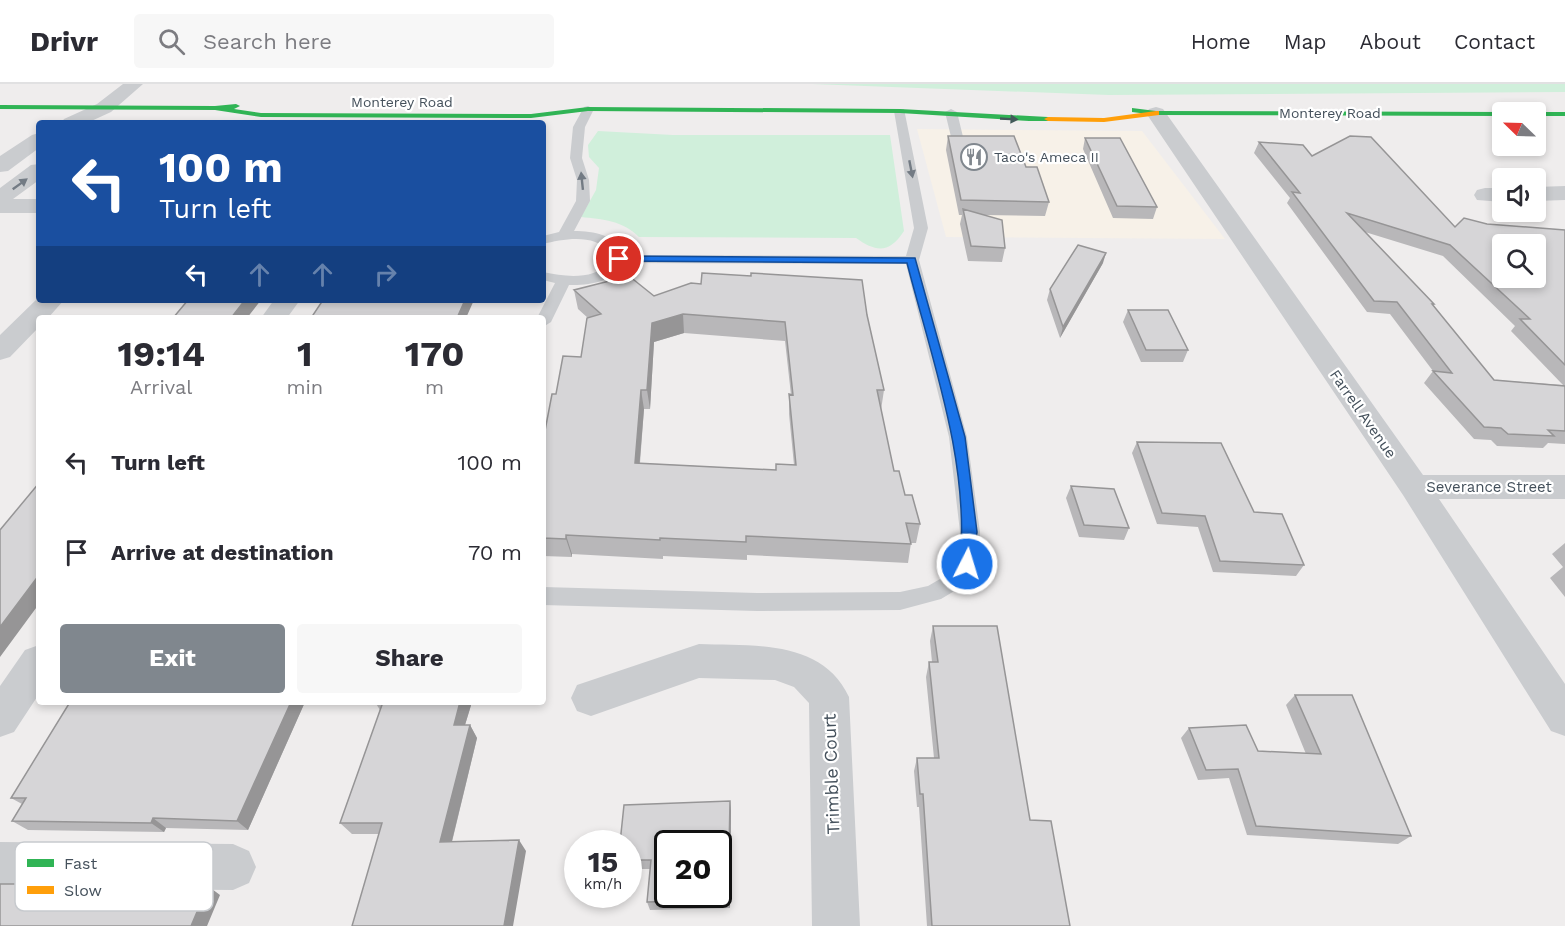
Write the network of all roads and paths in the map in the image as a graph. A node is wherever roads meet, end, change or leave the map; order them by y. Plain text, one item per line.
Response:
1 (134, 84) edge
2 (0, 106) edge
3 (215, 108) junction
4 (588, 109) junction
5 (900, 111) junction
6 (951, 112) junction
7 (1156, 113) junction
8 (1492, 114) edge
9 (1546, 114) edge
10 (1565, 114) edge
11 (100, 115) edge
12 (410, 119) edge
13 (82, 120) edge
14 (36, 141) edge
15 (958, 141) edge
16 (0, 166) edge
17 (36, 172) edge
18 (1546, 194) edge
19 (1565, 194) edge
20 (0, 198) edge
21 (0, 206) edge
22 (36, 206) edge
23 (565, 235) junction
24 (546, 239) edge
25 (619, 259) junction
26 (912, 260) junction
27 (546, 277) edge
28 (564, 280) junction
29 (48, 303) edge
30 (36, 315) edge
31 (36, 315) edge
32 (546, 316) edge
33 (0, 351) edge
34 (1414, 487) junction
35 (1565, 487) edge
36 (546, 596) edge
37 (36, 666) edge
38 (591, 698) dead end
39 (1565, 718) edge
40 (0, 719) edge
41 (0, 865) edge
42 (15, 865) edge
43 (213, 867) edge
44 (233, 867) dead end
45 (836, 926) edge

1 - 11 street
2 - 11 main road, Monterey Road
3 - 4 main road, Monterey Road
3 - 11 main road, Monterey Road
3 - 12 main road, Monterey Road
4 - 5 main road, Monterey Road
4 - 12 main road, Monterey Road
23 -> 4 lane
5 - 6 main road, Monterey Road
5 -> 26 lane
6 - 7 main road, Monterey Road
6 -> 7 main road, Monterey Road
6 - 15 lane
7 - 8 main road, Monterey Road
7 - 34 street, Farrell Avenue
9 - 10 main road
11 - 13 street
14 - 16 street
20 -> 17 street
18 - 19 street
21 - 22 street
23 - 24 lane
23 - 25 lane
25 - 26 lane
25 - 28 lane
26 - 36 lane
27 - 28 lane
28 - 32 lane
29 - 31 street
30 - 33 street
34 - 35 street, Severance Street
34 - 39 street, Farrell Avenue
37 - 40 street
38 - 45 street, Trimble Court
41 - 42 street
43 - 44 street

